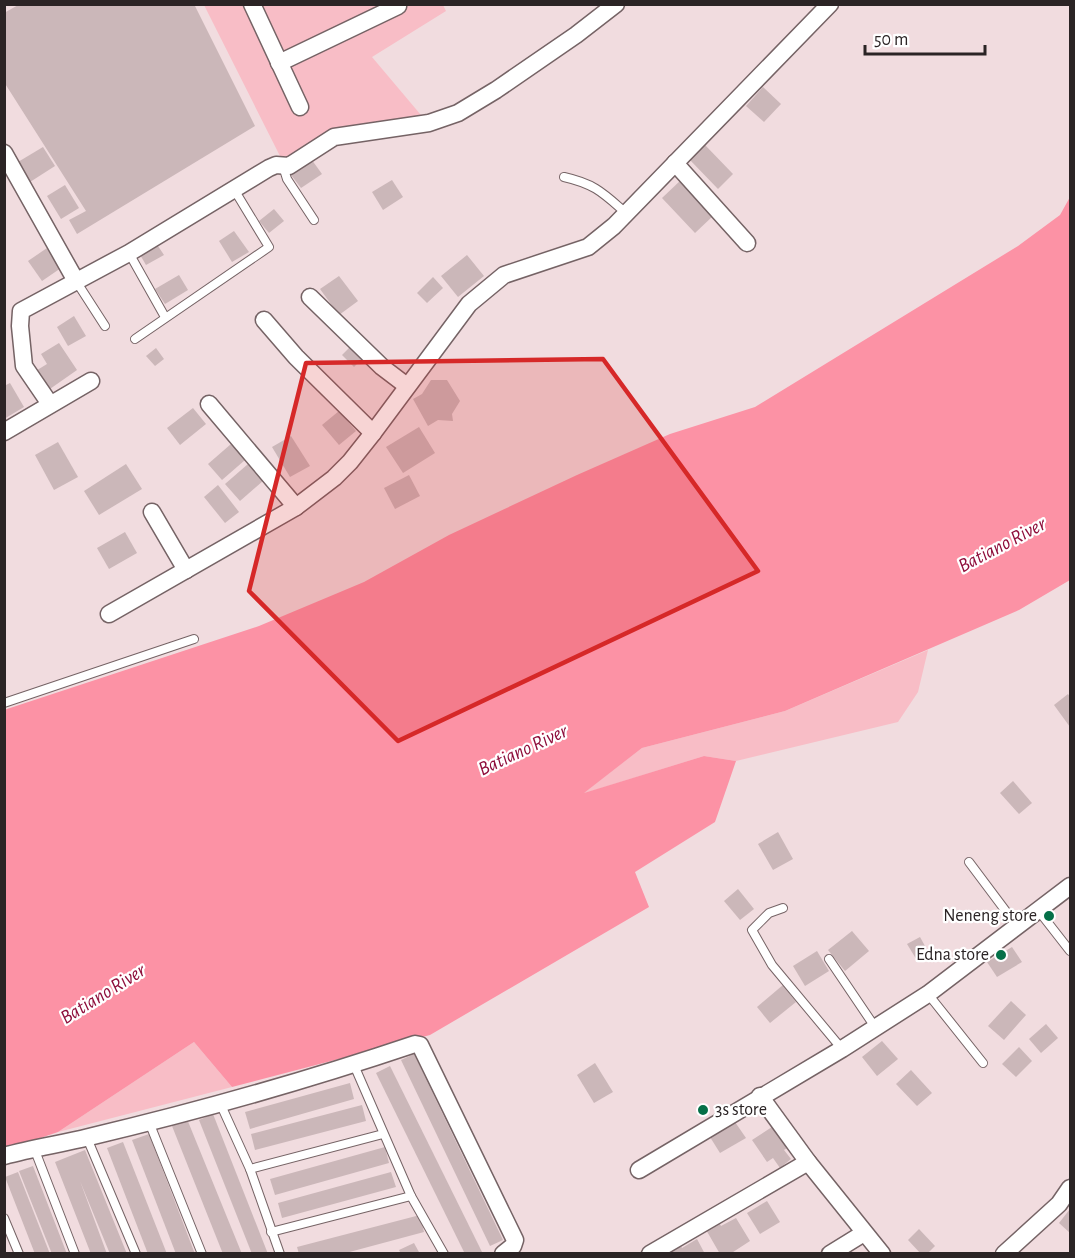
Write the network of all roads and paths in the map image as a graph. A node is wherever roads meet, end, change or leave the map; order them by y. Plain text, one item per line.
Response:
1 (252, 4) edge
2 (616, 4) edge
3 (830, 4) edge
4 (398, 6) dead end
5 (279, 63) junction
6 (300, 107) dead end
7 (4, 153) edge
8 (675, 163) junction
9 (283, 166) junction
10 (564, 177) dead end
11 (235, 191) junction
12 (626, 213) junction
13 (314, 220) dead end
14 (747, 243) dead end
15 (129, 253) junction
16 (76, 281) junction
17 (310, 297) dead end
18 (21, 311) junction
19 (4, 317) edge
20 (165, 317) junction
21 (264, 320) dead end
22 (105, 326) dead end
23 (135, 339) dead end
24 (91, 381) dead end
25 (407, 386) junction
26 (50, 404) junction
27 (209, 404) dead end
28 (4, 432) edge
29 (373, 433) junction
30 (296, 507) junction
31 (152, 512) dead end
32 (186, 570) junction
33 (110, 614) dead end
34 (194, 639) dead end
35 (4, 703) edge
36 (969, 862) dead end
37 (1071, 886) edge
38 (783, 908) dead end
39 (1038, 910) junction
40 (1017, 926) junction
41 (1071, 951) edge
42 (829, 959) dead end
43 (928, 994) junction
44 (875, 1027) junction
45 (842, 1049) junction
46 (983, 1063) dead end
47 (354, 1065) junction
48 (760, 1096) junction
49 (220, 1103) junction
50 (149, 1122) junction
51 (383, 1134) junction
52 (87, 1138) junction
53 (34, 1148) junction
54 (4, 1156) edge
55 (808, 1162) junction
56 (250, 1169) junction
57 (639, 1170) dead end
58 (1071, 1188) edge
59 (411, 1196) junction
60 (4, 1218) edge
61 (271, 1232) junction
62 (864, 1233) junction
63 (19, 1254) edge
64 (75, 1254) edge
65 (136, 1254) edge
66 (202, 1254) edge
67 (280, 1254) edge
68 (444, 1254) edge
69 (503, 1254) edge
70 (650, 1254) edge
71 (830, 1254) edge
72 (882, 1254) edge
73 (1004, 1254) edge

1 - 5 street
2 - 9 street
3 - 8 street
4 - 5 street
5 - 6 street
7 - 16 street
8 - 12 street
8 - 14 street
9 - 11 street
9 - 13 lane
10 - 12 lane
11 - 15 street
11 - 20 lane
12 - 25 street
15 - 16 street
15 - 20 lane
16 - 18 street
16 - 22 lane
17 - 25 street
18 - 19 street
18 - 26 street
20 - 23 lane
21 - 29 street
24 - 26 street
25 - 29 street
26 - 28 street
27 - 30 street
29 - 30 street
30 - 32 street
31 - 32 street
32 - 33 street
34 - 35 lane
36 - 40 lane
37 - 39 street
38 - 45 lane
39 - 40 street
39 - 41 lane
40 - 43 street
42 - 44 lane
43 - 44 street
43 - 46 lane
44 - 45 street
45 - 48 street
47 - 49 street
47 - 51 lane
47 - 69 street
48 - 55 street
48 - 57 street
49 - 50 street
49 - 56 lane
50 - 52 street
50 - 66 lane
51 - 56 lane
51 - 59 lane
52 - 53 street
52 - 65 lane
53 - 54 street
53 - 64 lane
55 - 62 street
55 - 70 street
56 - 61 lane
58 - 73 street
59 - 61 lane
59 - 68 lane
60 - 63 lane
61 - 67 lane
62 - 71 street
62 - 72 street

